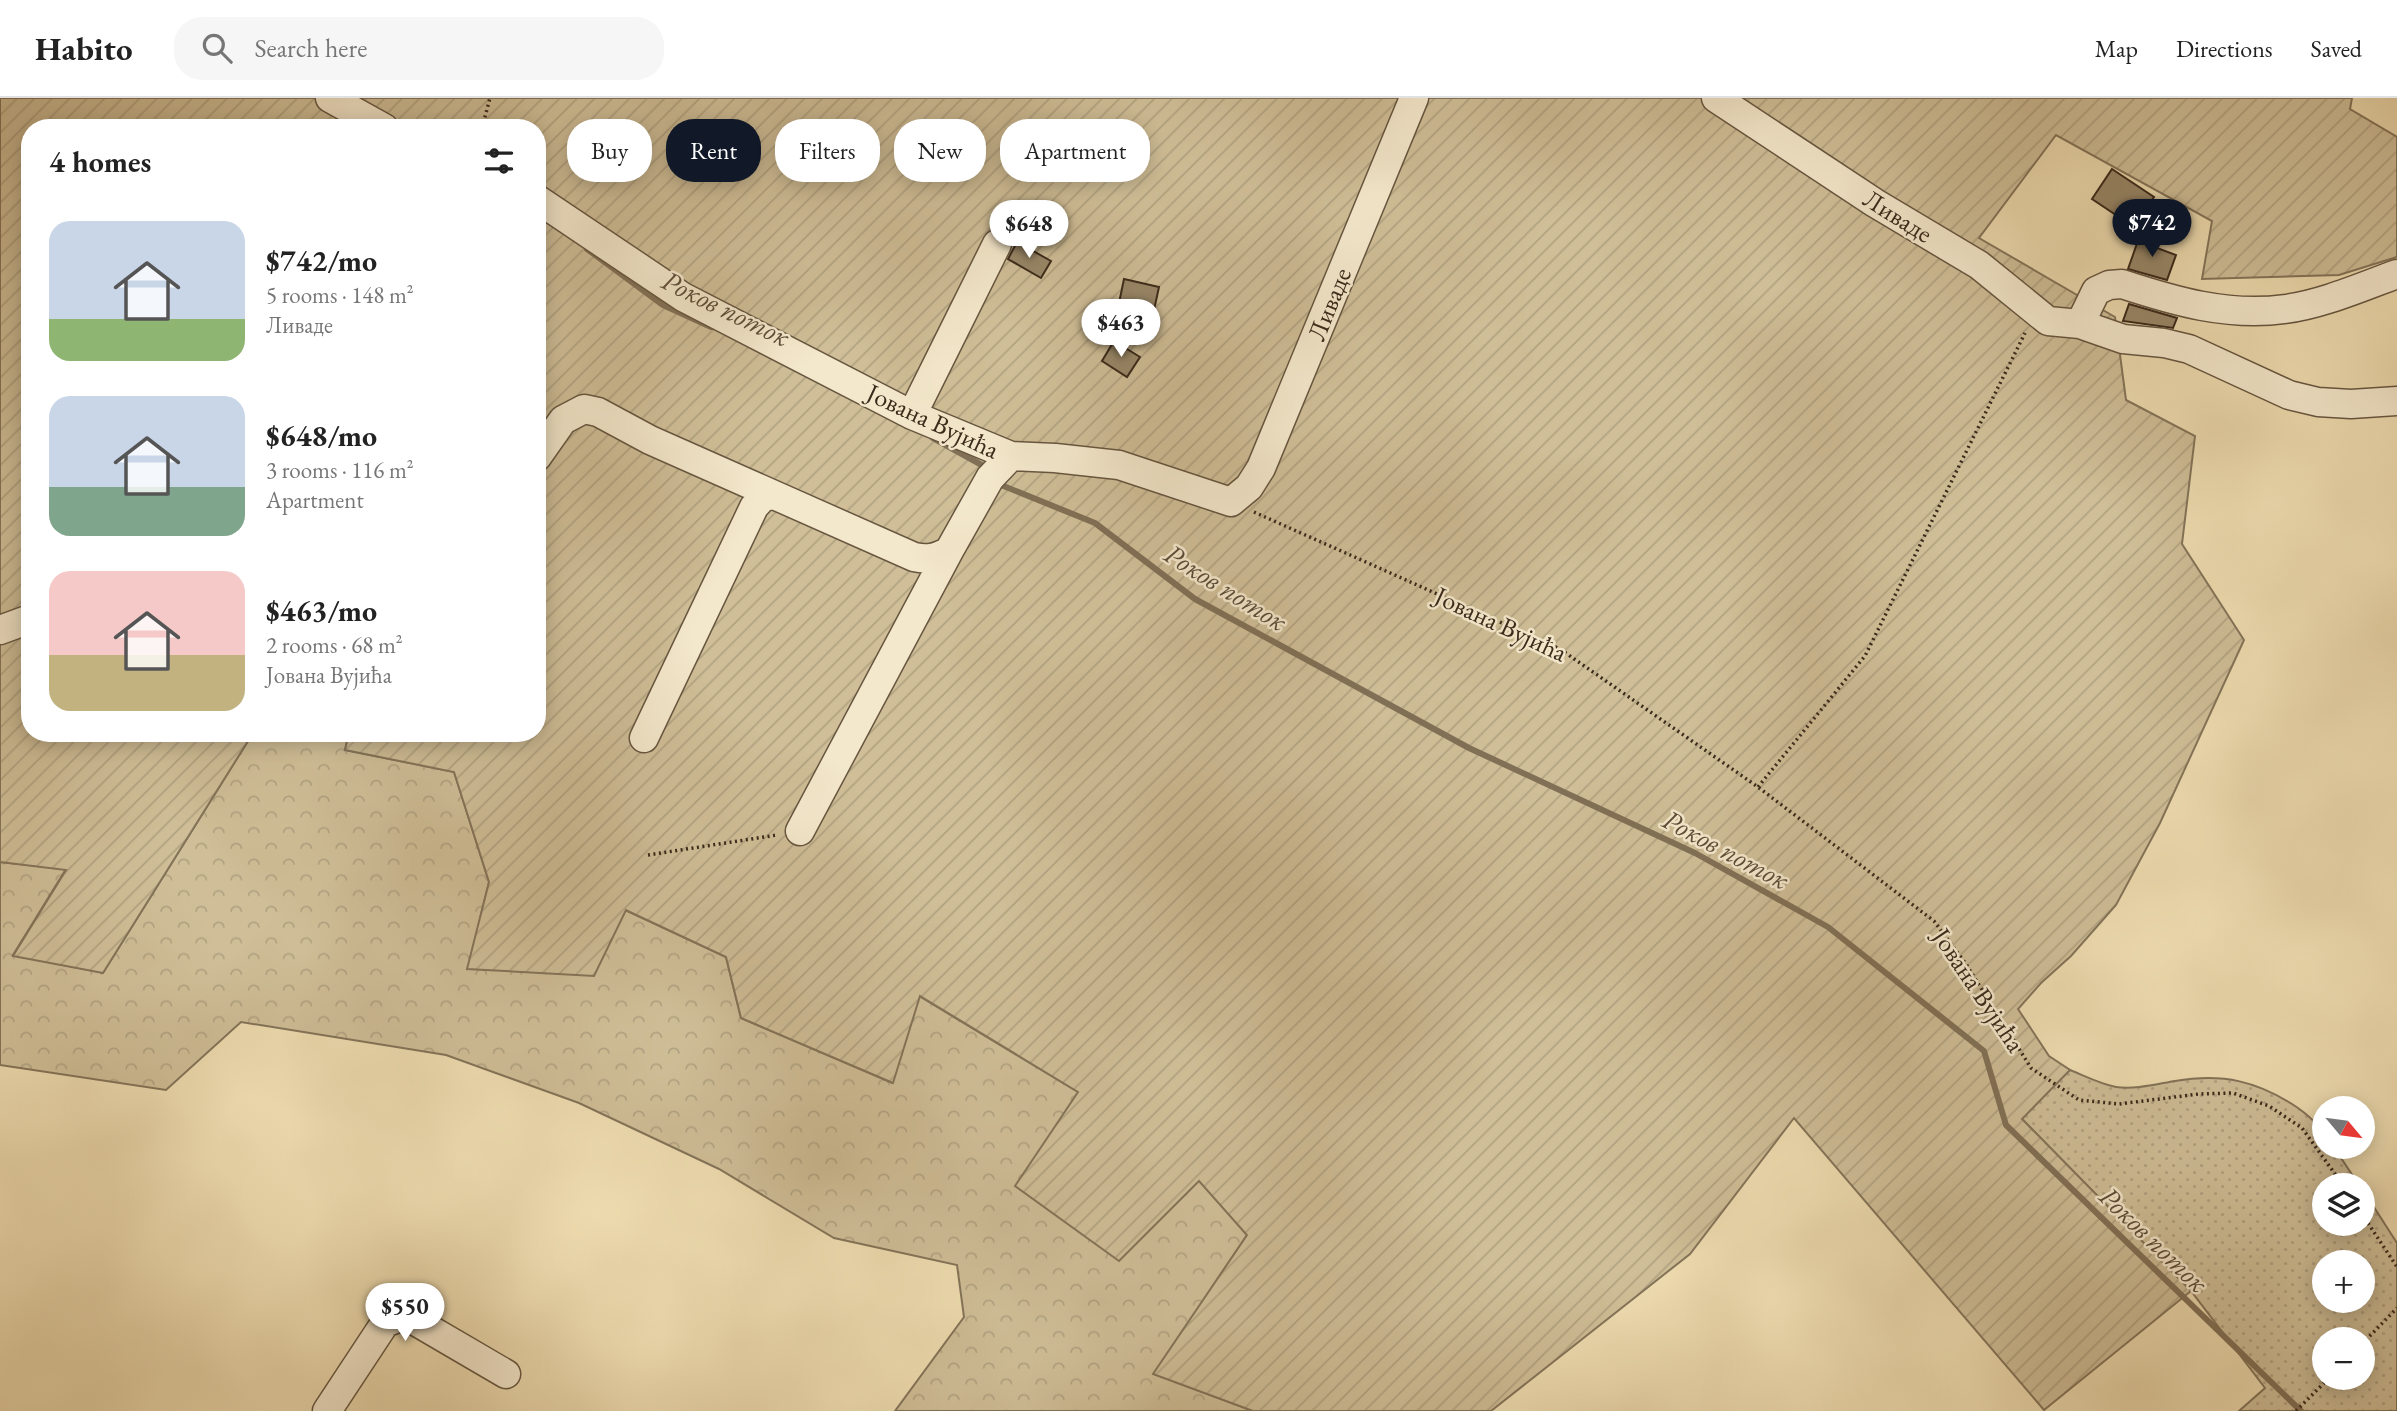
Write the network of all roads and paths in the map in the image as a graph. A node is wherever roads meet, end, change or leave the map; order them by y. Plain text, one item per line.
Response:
1 (330, 98) edge
2 (490, 98) edge
3 (1414, 98) edge
4 (1716, 98) edge
5 (368, 119) edge
6 (484, 119) edge
7 (546, 205) edge
8 (997, 244) dead end
9 (2397, 274) edge
10 (2035, 313) junction
11 (2080, 324) junction
12 (2397, 401) edge
13 (912, 415) junction
14 (546, 444) edge
15 (1011, 456) junction
16 (774, 495) junction
17 (1231, 502) junction
18 (949, 551) junction
19 (21, 622) edge
20 (0, 630) edge
21 (645, 738) dead end
22 (1758, 787) junction
23 (800, 831) joint
24 (648, 855) dead end
25 (2334, 1173) edge
26 (2375, 1234) edge
27 (2397, 1267) edge
28 (2397, 1308) edge
29 (2375, 1331) edge
30 (506, 1374) dead end
31 (2317, 1390) edge
32 (327, 1411) edge
33 (2297, 1411) edge

1 - 5 street
2 - 6 path
3 - 17 street, Ливаде
4 - 10 street, Ливаде
7 - 13 street, Јована Вујића
8 - 13 street
9 - 11 street
10 - 11 street, Ливаде
10 - 22 path
11 - 12 street, Ливаде
13 - 15 street, Јована Вујића
14 - 16 street
15 - 17 street, Јована Вујића
15 - 18 street
16 - 18 street
16 - 21 street
17 - 22 path, Јована Вујића
18 - 23 street
19 - 20 street
22 - 25 path, Јована Вујића
23 - 24 path
26 - 27 path
28 - 29 path
30 - 32 street
31 - 33 path

